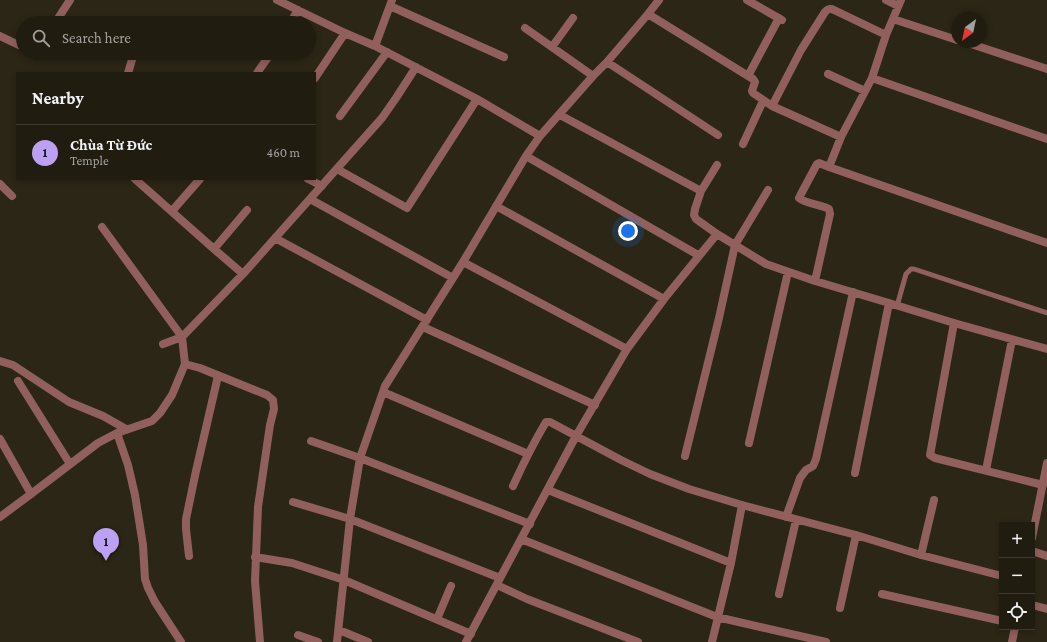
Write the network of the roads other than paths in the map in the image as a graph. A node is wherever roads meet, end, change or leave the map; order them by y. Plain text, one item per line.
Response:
1 (70, 0) edge
2 (277, 0) edge
3 (659, 0) edge
4 (747, 0) edge
5 (886, 0) edge
6 (391, 3) edge
7 (899, 3) edge
8 (298, 10) junction
9 (648, 14) junction
10 (60, 16) edge
11 (294, 16) edge
12 (310, 16) edge
13 (574, 18) dead end
14 (316, 19) edge
15 (893, 19) junction
16 (525, 28) dead end
17 (345, 33) junction
18 (886, 35) junction
19 (0, 36) edge
20 (951, 38) edge
21 (16, 44) edge
22 (375, 46) junction
23 (552, 47) junction
24 (982, 48) edge
25 (387, 52) junction
26 (504, 57) dead end
27 (132, 60) edge
28 (266, 60) edge
29 (607, 62) junction
30 (416, 67) junction
31 (1047, 69) edge
32 (128, 72) edge
33 (258, 72) edge
34 (828, 74) dead end
35 (316, 76) edge
36 (593, 76) junction
37 (748, 76) junction
38 (872, 78) junction
39 (865, 91) junction
40 (477, 99) junction
41 (763, 101) junction
42 (772, 106) junction
43 (560, 114) junction
44 (340, 116) dead end
45 (718, 135) dead end
46 (540, 136) junction
47 (841, 137) junction
48 (1047, 139) edge
49 (743, 144) dead end
50 (526, 156) junction
51 (717, 165) dead end
52 (829, 167) junction
53 (337, 169) junction
54 (136, 180) edge
55 (199, 180) edge
56 (310, 180) edge
57 (0, 184) edge
58 (322, 186) junction
59 (768, 190) dead end
60 (701, 192) junction
61 (12, 196) dead end
62 (310, 199) junction
63 (496, 206) junction
64 (247, 210) dead end
65 (172, 211) junction
66 (102, 227) dead end
67 (717, 234) junction
68 (274, 238) junction
69 (1047, 242) edge
70 (735, 245) junction
71 (214, 249) junction
72 (698, 255) junction
73 (463, 262) junction
74 (788, 272) junction
75 (244, 274) junction
76 (453, 278) junction
77 (815, 281) junction
78 (853, 292) junction
79 (664, 299) junction
80 (893, 304) junction
81 (1047, 312) edge
82 (425, 324) junction
83 (954, 324) junction
84 (182, 337) junction
85 (1012, 340) junction
86 (163, 344) dead end
87 (628, 348) junction
88 (1047, 349) edge
89 (0, 360) edge
90 (186, 364) junction
91 (218, 376) junction
92 (18, 381) dead end
93 (383, 392) junction
94 (595, 405) junction
95 (126, 429) junction
96 (116, 433) junction
97 (576, 436) junction
98 (0, 439) edge
99 (311, 441) dead end
100 (749, 443) dead end
101 (528, 454) junction
102 (685, 456) dead end
103 (360, 458) junction
104 (1047, 463) edge
105 (70, 464) junction
106 (986, 470) junction
107 (856, 473) dead end
108 (1043, 485) junction
109 (513, 486) dead end
110 (548, 490) junction
111 (31, 494) junction
112 (934, 500) dead end
113 (293, 502) dead end
114 (742, 505) junction
115 (0, 517) edge
116 (786, 517) junction
117 (350, 519) junction
118 (796, 520) junction
119 (530, 524) junction
120 (1035, 524) edge
121 (856, 535) junction
122 (521, 539) junction
123 (1035, 552) edge
124 (921, 555) junction
125 (189, 556) dead end
126 (1047, 556) edge
127 (255, 557) junction
128 (731, 563) junction
129 (999, 575) edge
130 (344, 580) junction
131 (498, 582) junction
132 (451, 586) dead end
133 (779, 594) dead end
134 (882, 594) dead end
135 (1035, 606) edge
136 (840, 608) dead end
137 (1047, 609) edge
138 (717, 617) junction
139 (437, 620) junction
140 (999, 620) edge
141 (339, 630) junction
142 (1014, 630) edge
143 (470, 634) junction
144 (298, 635) dead end
145 (181, 642) edge
146 (260, 642) edge
147 (318, 642) edge
148 (337, 642) edge
149 (368, 642) edge
150 (466, 642) edge
151 (638, 642) edge
152 (712, 642) edge
153 (826, 642) edge
154 (1012, 642) edge

1 - 10 street
2 - 8 street
3 - 9 street
4 - 37 street
5 - 7 street
6 - 22 street
6 - 26 street
7 - 15 street
8 - 11 street
8 - 12 street
9 - 29 street
9 - 37 street
13 - 23 street
14 - 17 street
15 - 18 street
15 - 20 street
16 - 23 street
17 - 22 street
17 - 35 street
18 - 38 street
18 - 42 street
19 - 21 street
22 - 25 street
23 - 36 street
24 - 31 street
25 - 30 street
25 - 44 street
27 - 32 street
28 - 33 street
29 - 36 street
29 - 45 street
30 - 40 street
30 - 53 street
34 - 39 street
36 - 43 street
37 - 41 street
38 - 39 street
38 - 48 street
39 - 47 street
40 - 46 street
40 - 53 street
41 - 42 street
41 - 49 street
42 - 47 street
43 - 46 street
43 - 60 street
46 - 50 street
47 - 52 street
50 - 63 street
50 - 72 street
51 - 60 street
52 - 69 street
52 - 77 street
53 - 58 street
54 - 65 street
55 - 65 street
56 - 58 street
57 - 61 street
58 - 62 street
59 - 70 street
60 - 67 street
62 - 68 street
62 - 76 street
63 - 73 street
63 - 79 street
64 - 71 street
65 - 71 street
66 - 84 street
67 - 70 street
67 - 72 street
68 - 75 street
68 - 82 street
70 - 74 street
70 - 102 street
71 - 75 street
72 - 79 street
73 - 76 street
73 - 87 street
74 - 77 street
74 - 100 street
75 - 84 street
76 - 82 street
77 - 78 street
78 - 80 street
78 - 116 street
79 - 87 street
80 - 81 lane
80 - 83 street
80 - 107 street
82 - 93 street
82 - 94 street
83 - 85 street
83 - 106 street
84 - 86 street
84 - 90 street
85 - 88 street
85 - 106 street
87 - 94 street
89 - 95 street
90 - 91 street
90 - 95 street
91 - 125 street
91 - 127 street
92 - 105 street
93 - 101 street
93 - 103 street
94 - 97 street
95 - 96 street
96 - 105 street
96 - 145 street
97 - 101 street
97 - 110 street
97 - 114 street
98 - 111 street
99 - 103 street
101 - 109 street
103 - 117 street
103 - 119 street
104 - 108 street
105 - 111 street
106 - 108 street
108 - 120 street
110 - 119 street
110 - 128 street
111 - 115 street
112 - 124 street
113 - 117 street
114 - 116 street
114 - 128 street
116 - 118 street
117 - 130 street
117 - 131 street
118 - 121 street
118 - 133 street
119 - 122 street
121 - 124 street
121 - 136 street
122 - 131 street
122 - 138 street
123 - 126 street
124 - 129 street
127 - 130 street
127 - 146 street
128 - 138 street
130 - 139 street
130 - 141 street
131 - 143 street
131 - 151 street
132 - 139 street
134 - 140 street
135 - 137 street
138 - 152 street
138 - 153 street
139 - 143 street
141 - 148 street
141 - 149 street
142 - 154 street
143 - 150 street
144 - 147 street

